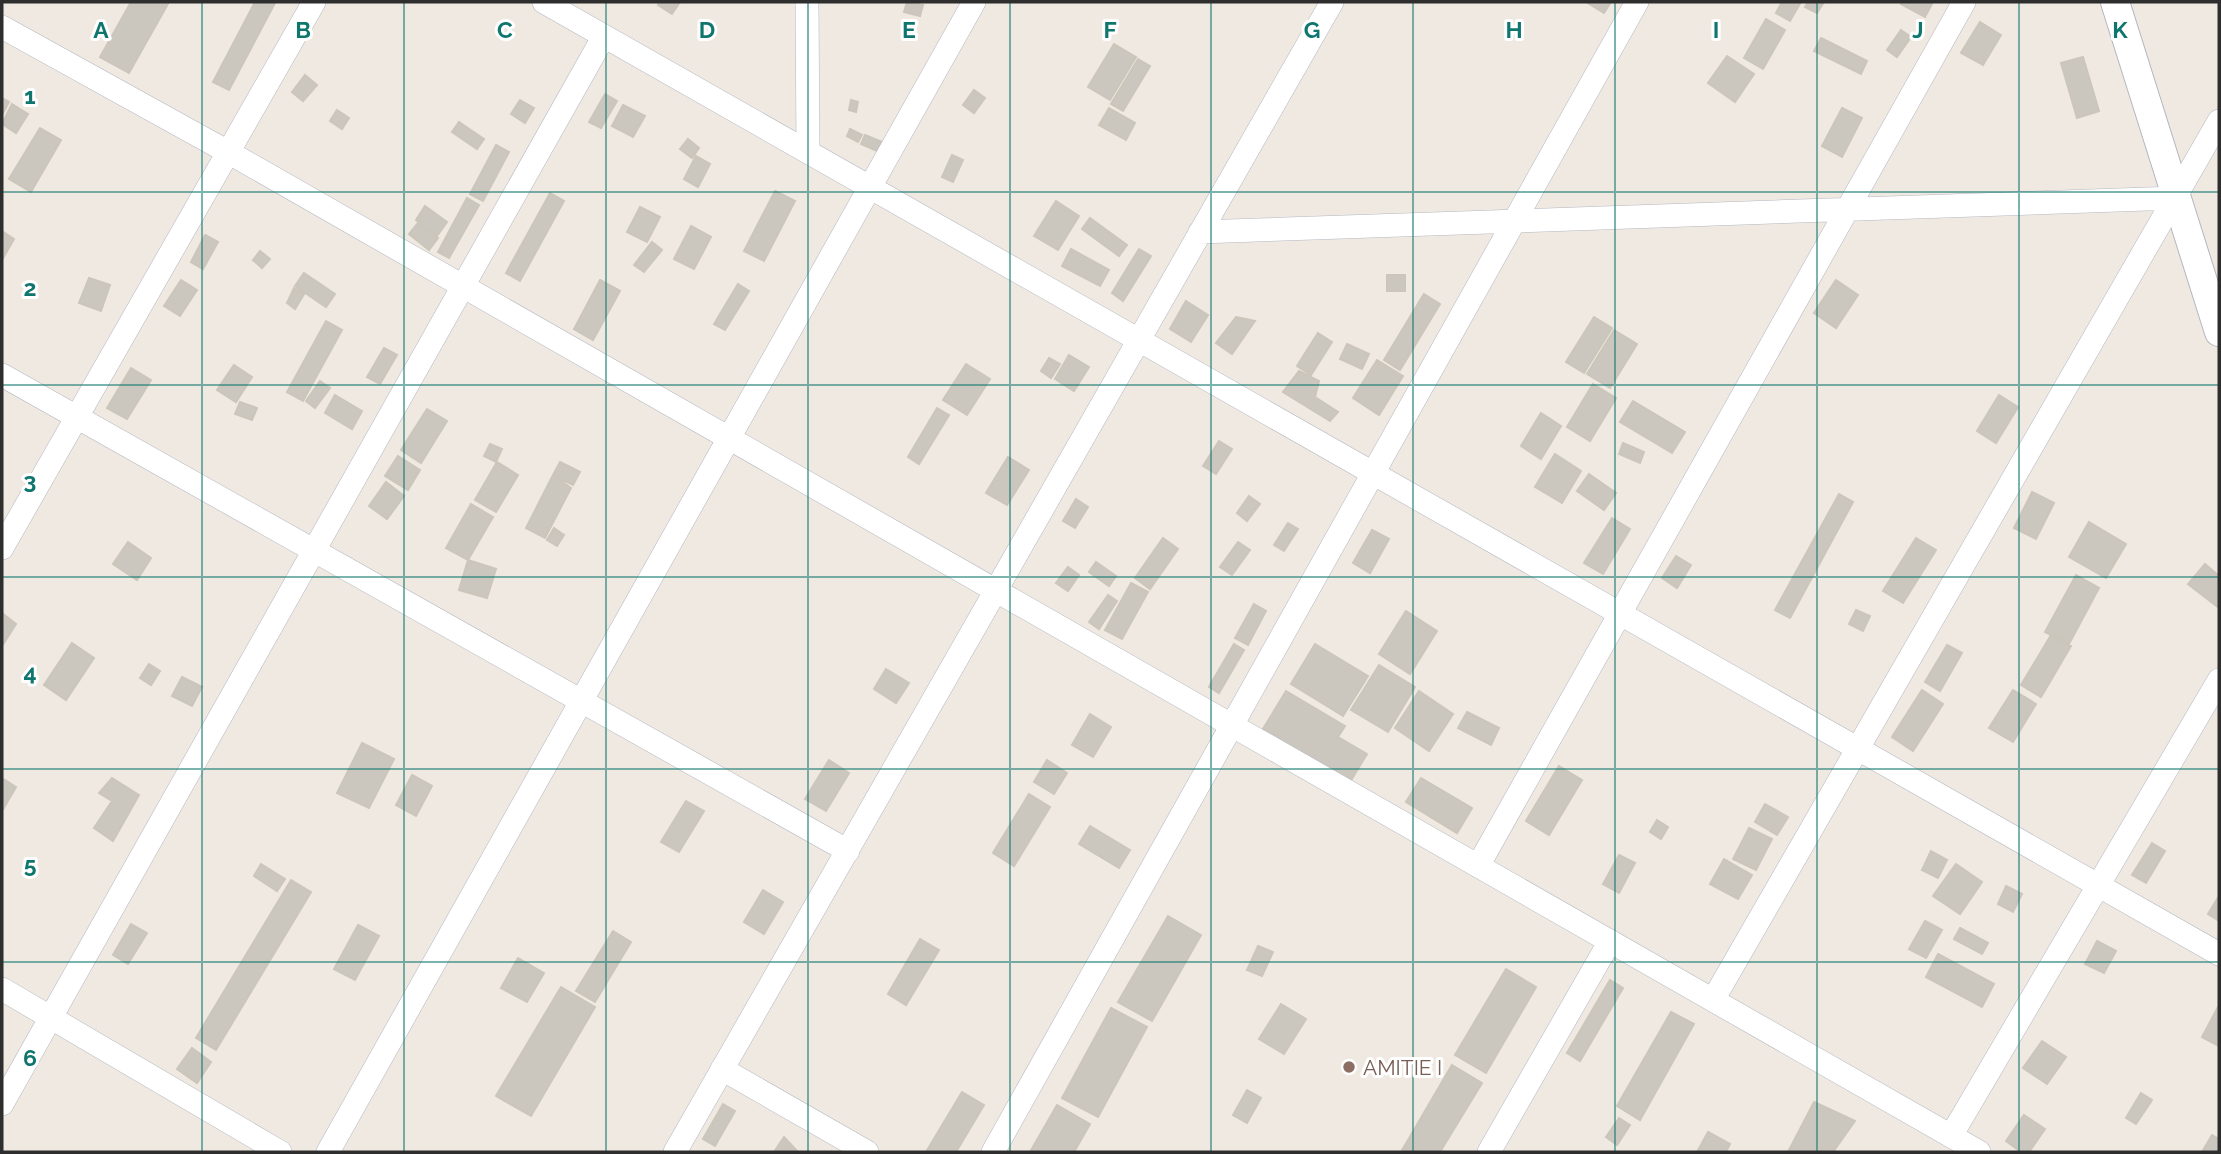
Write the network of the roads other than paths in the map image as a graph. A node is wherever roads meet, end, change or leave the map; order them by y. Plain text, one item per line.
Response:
1 (314, 2) edge
2 (544, 2) edge
3 (807, 2) edge
4 (974, 2) edge
5 (1332, 2) edge
6 (1637, 2) edge
7 (1964, 2) edge
8 (2115, 2) edge
9 (2, 27) edge
10 (604, 36) junction
11 (2219, 121) edge
12 (228, 152) junction
13 (808, 152) junction
14 (870, 187) junction
15 (2176, 198) junction
16 (1847, 209) junction
17 (1514, 221) junction
18 (1200, 232) junction
19 (463, 286) junction
20 (2219, 332) edge
21 (1139, 340) junction
22 (2, 375) edge
23 (77, 418) junction
24 (728, 438) junction
25 (1373, 473) junction
26 (2, 548) edge
27 (313, 551) junction
28 (996, 591) junction
29 (1620, 613) junction
30 (2219, 680) edge
31 (581, 701) junction
32 (1231, 725) junction
33 (1858, 749) junction
34 (848, 851) junction
35 (1478, 866) junction
36 (2098, 885) junction
37 (1610, 941) junction
38 (2219, 954) edge
39 (2, 989) edge
40 (1713, 1000) junction
41 (51, 1017) junction
42 (723, 1069) junction
43 (2, 1104) edge
44 (1951, 1136) junction
45 (280, 1152) edge
46 (328, 1152) edge
47 (675, 1152) edge
48 (867, 1152) edge
49 (993, 1152) edge
50 (1489, 1152) edge
51 (1979, 1152) edge

1 - 12 street
2 - 10 street
3 - 13 street
4 - 14 street
5 - 18 street
6 - 17 street
7 - 16 street
8 - 15 street
9 - 12 street
10 - 13 street
10 - 19 street
11 - 15 street
12 - 19 street
12 - 23 street
13 - 14 street
14 - 21 street
14 - 24 street
15 - 16 street
15 - 20 street
15 - 33 street
16 - 17 street
16 - 29 street
17 - 18 street
17 - 25 street
18 - 21 street
19 - 24 street
19 - 27 street
21 - 25 street
21 - 28 street
22 - 23 street
23 - 26 street
23 - 27 street
24 - 28 street
24 - 31 street
25 - 29 street
25 - 32 street
27 - 31 street
27 - 41 street
28 - 32 street
28 - 34 street
29 - 33 street
29 - 35 street
30 - 36 street
31 - 34 street
31 - 46 street
32 - 35 street
32 - 49 street
33 - 36 street
33 - 40 street
34 - 42 street
35 - 37 street
36 - 38 street
36 - 44 street
37 - 40 street
37 - 50 street
39 - 41 street
40 - 44 street
41 - 43 street
41 - 45 street
42 - 47 street
42 - 48 street
44 - 51 street

